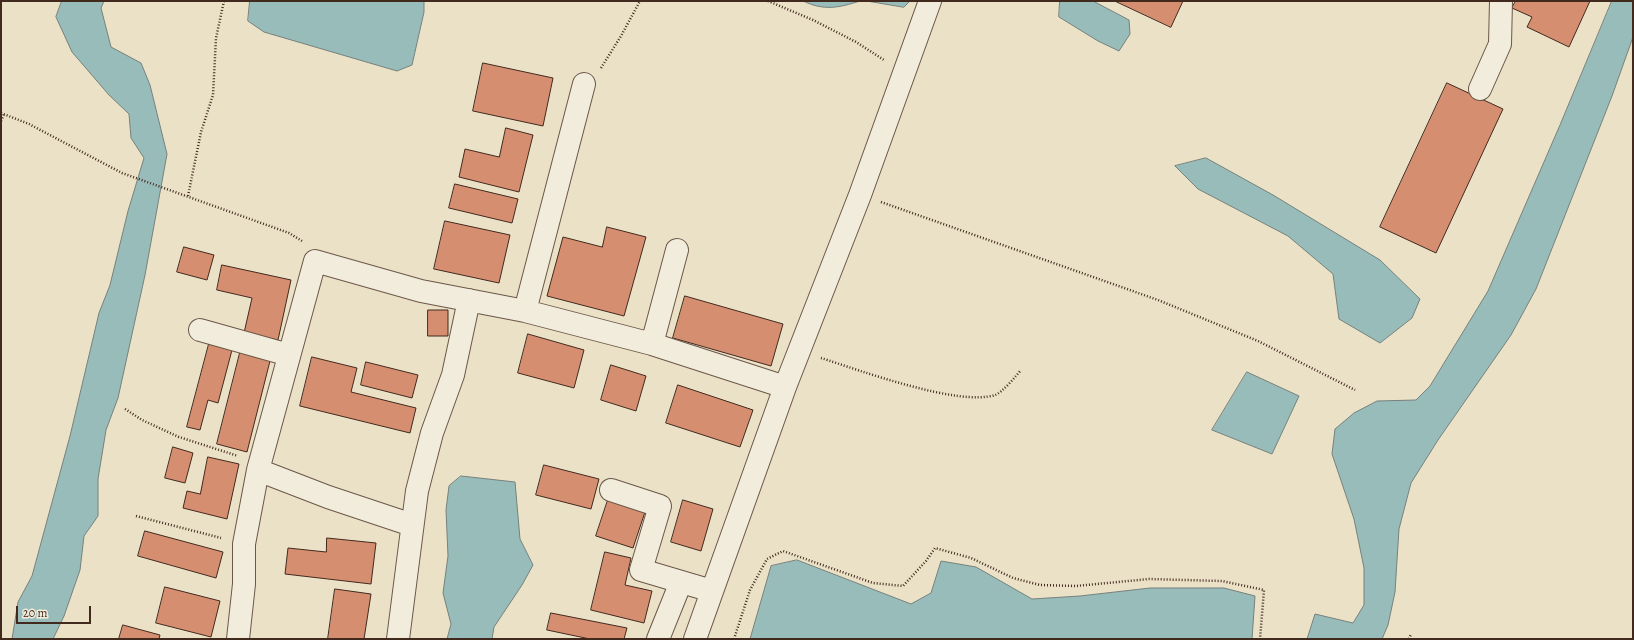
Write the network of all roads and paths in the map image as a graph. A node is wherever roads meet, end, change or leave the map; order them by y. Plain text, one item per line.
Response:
1 (224, 1) edge
2 (640, 1) edge
3 (768, 1) edge
4 (930, 1) edge
5 (1494, 4) edge
6 (904, 73) junction
7 (584, 84) joint
8 (1480, 88) dead end
9 (2, 114) edge
10 (1, 121) edge
11 (860, 195) junction
12 (188, 196) junction
13 (677, 250) dead end
14 (315, 261) junction
15 (469, 300) junction
16 (525, 311) junction
17 (200, 330) dead end
18 (652, 344) junction
19 (799, 352) junction
20 (289, 355) junction
21 (1021, 370) dead end
22 (785, 387) junction
23 (1355, 390) dead end
24 (125, 408) dead end
25 (258, 470) junction
26 (611, 490) dead end
27 (136, 516) dead end
28 (412, 525) junction
29 (244, 544) junction
30 (681, 582) junction
31 (712, 591) junction
32 (1411, 634) dead end
33 (238, 639) edge
34 (398, 639) edge
35 (658, 639) edge
36 (695, 639) edge
37 (734, 639) edge
38 (1260, 639) edge
39 (1409, 639) edge

1 - 12 path
2 - 7 path
3 - 6 path
4 - 6 street
5 - 8 street
6 - 11 street
7 - 16 street
9 - 10 path
9 - 12 path
11 - 19 street
11 - 23 path
12 - 14 path
13 - 18 street
14 - 15 street
14 - 20 street
15 - 16 street
15 - 28 street
16 - 18 street
17 - 20 street
18 - 22 street
19 - 21 path
19 - 22 street
20 - 25 street
22 - 31 street
24 - 25 path
25 - 28 street
25 - 29 street
26 - 30 street
27 - 29 path
28 - 34 street
29 - 33 street
30 - 31 street
30 - 35 street
31 - 36 street
32 - 39 path
37 - 38 path

